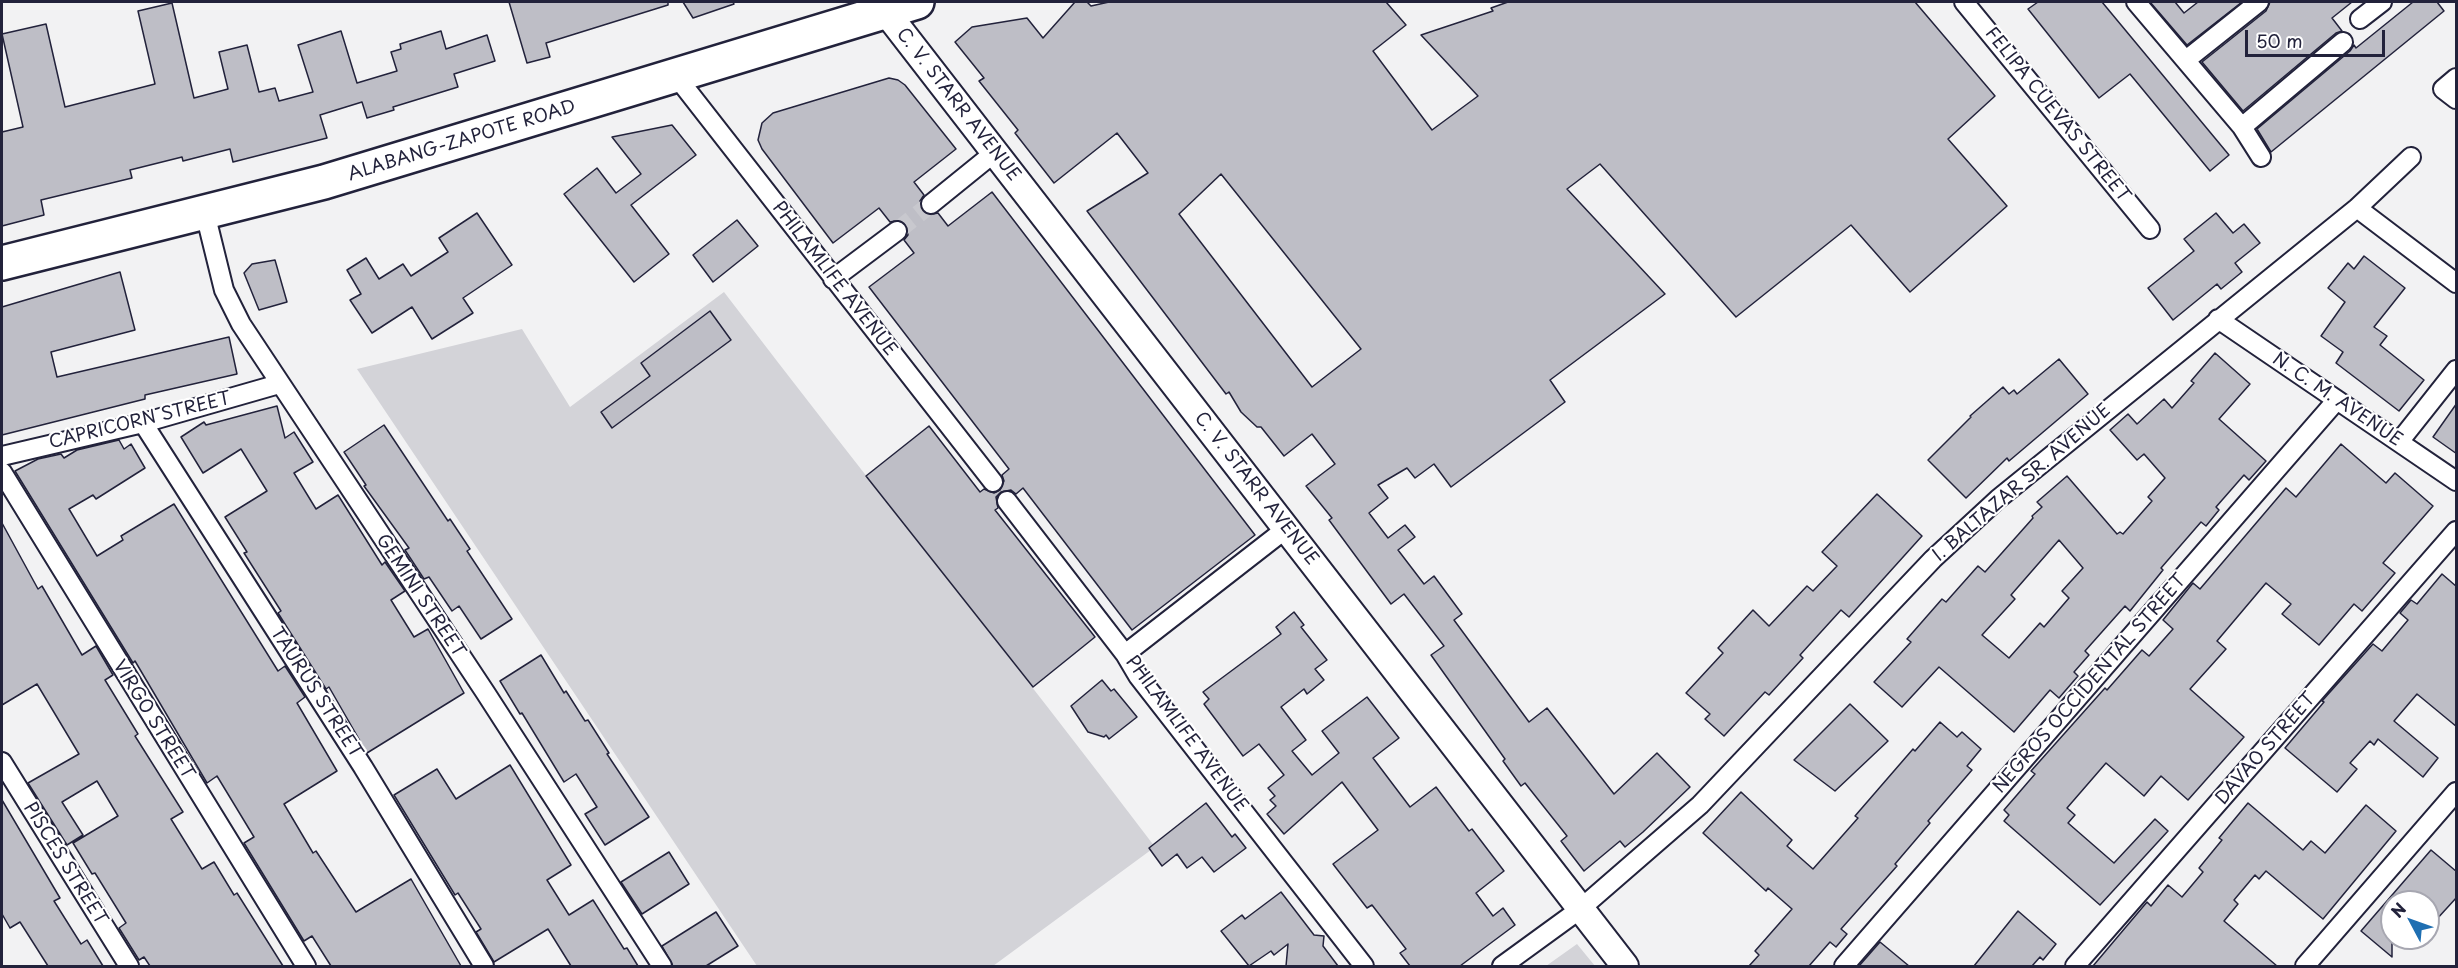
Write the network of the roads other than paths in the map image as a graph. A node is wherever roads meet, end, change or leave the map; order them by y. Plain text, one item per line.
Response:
1 (917, 2) edge
2 (1964, 2) edge
3 (2136, 2) edge
4 (2259, 2) edge
5 (2382, 2) edge
6 (886, 12) junction
7 (2360, 19) dead end
8 (2343, 42) dead end
9 (2186, 60) junction
10 (676, 76) junction
11 (2457, 78) edge
12 (2457, 99) edge
13 (2242, 127) junction
14 (994, 153) junction
15 (2260, 157) dead end
16 (2411, 158) dead end
17 (931, 204) tunnel mouth
18 (2357, 208) junction
19 (205, 213) junction
20 (2150, 229) dead end
21 (897, 231) tunnel mouth
22 (2, 263) edge
23 (833, 279) junction
24 (2457, 283) edge
25 (2218, 319) junction
26 (2457, 370) edge
27 (279, 384) junction
28 (2336, 400) junction
29 (143, 423) junction
30 (2399, 442) junction
31 (2, 456) edge
32 (2, 472) edge
33 (2457, 481) edge
34 (993, 482) dead end
35 (1007, 501) dead end
36 (1287, 528) junction
37 (2457, 531) edge
38 (1125, 654) junction
39 (2, 762) edge
40 (2457, 792) edge
41 (1579, 910) junction
42 (129, 966) edge
43 (306, 966) edge
44 (484, 966) edge
45 (662, 966) edge
46 (1364, 966) edge
47 (1502, 966) edge
48 (1625, 966) edge
49 (1844, 966) edge
50 (2075, 966) edge
51 (2305, 966) edge

1 - 6 highway, ALABANG-ZAPOTE ROAD
2 - 20 street, FELIPA CUEVAS STREET
3 - 9 street
4 - 9 street
5 - 7 street
6 - 10 highway, ALABANG-ZAPOTE ROAD
6 - 14 main road, C. V. STARR AVENUE
8 - 13 street
9 - 13 street
10 - 19 highway, ALABANG-ZAPOTE ROAD
10 - 23 street, PHILAMLIFE AVENUE
11 - 12 street
13 - 15 street
14 - 17 street
14 - 36 main road, C. V. STARR AVENUE
16 - 18 street, I. BALTAZAR SR. AVENUE
18 - 24 street
18 - 25 street, I. BALTAZAR SR. AVENUE
19 - 22 highway, ALABANG-ZAPOTE ROAD
19 - 27 street, GEMINI STREET
21 - 23 street
23 - 34 street, PHILAMLIFE AVENUE
25 - 28 street, N. C. M. AVENUE
25 - 41 street, I. BALTAZAR SR. AVENUE
26 - 30 street
27 - 29 street, CAPRICORN STREET
27 - 45 street, GEMINI STREET
28 - 30 street, N. C. M. AVENUE
28 - 49 street, NEGROS OCCIDENTAL STREET
29 - 31 street, CAPRICORN STREET
29 - 44 street, TAURUS STREET
30 - 33 street, N. C. M. AVENUE
32 - 43 street, VIRGO STREET
35 - 38 street, PHILAMLIFE AVENUE
36 - 38 street
36 - 41 main road, C. V. STARR AVENUE
37 - 50 street, DAVAO STREET
38 - 46 street, PHILAMLIFE AVENUE
39 - 42 street, PISCES STREET
40 - 51 street
41 - 47 street, I. BALTAZAR SR. AVENUE
41 - 48 main road, C. V. STARR AVENUE

